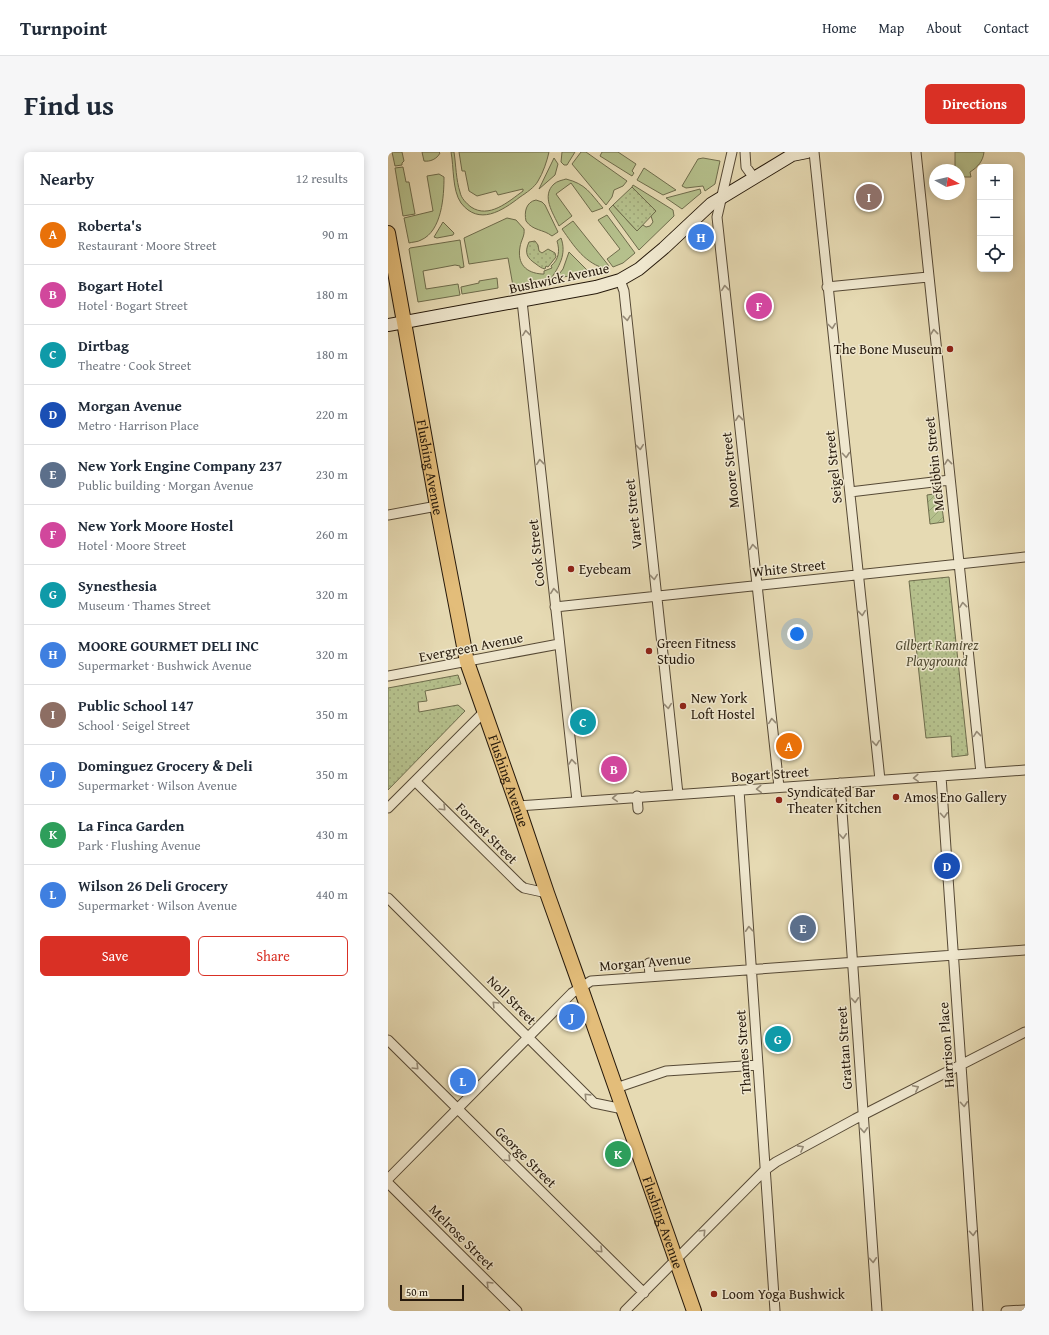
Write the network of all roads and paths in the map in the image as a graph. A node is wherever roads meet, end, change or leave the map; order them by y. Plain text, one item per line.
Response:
1 (732, 152) edge
2 (745, 152) edge
3 (807, 152) edge
4 (814, 152) edge
5 (916, 152) edge
6 (793, 154) edge
7 (754, 178) junction
8 (722, 197) junction
9 (388, 233) edge
10 (928, 276) junction
11 (620, 280) junction
12 (827, 287) junction
13 (522, 301) junction
14 (405, 321) junction
15 (388, 325) edge
16 (950, 480) junction
17 (850, 492) junction
18 (437, 506) junction
19 (388, 515) edge
20 (1025, 557) edge
21 (959, 564) junction
22 (858, 575) junction
23 (757, 586) junction
24 (657, 596) junction
25 (556, 607) junction
26 (560, 644) junction
27 (467, 662) junction
28 (388, 676) edge
29 (485, 711) junction
30 (1025, 770) edge
31 (981, 773) junction
32 (941, 776) junction
33 (880, 780) junction
34 (415, 781) junction
35 (840, 783) junction
36 (779, 787) junction
37 (739, 790) junction
38 (678, 794) junction
39 (637, 796) junction
40 (577, 801) junction
41 (518, 806) junction
42 (388, 808) edge
43 (638, 809) dead end
44 (546, 893) junction
45 (388, 898) edge
46 (1025, 950) edge
47 (953, 955) junction
48 (852, 962) junction
49 (649, 963) dead end
50 (751, 968) junction
51 (650, 976) junction
52 (581, 988) junction
53 (1025, 1032) edge
54 (528, 1037) junction
55 (388, 1040) edge
56 (758, 1065) junction
57 (961, 1065) junction
58 (616, 1088) junction
59 (457, 1109) junction
60 (622, 1109) junction
61 (863, 1115) junction
62 (765, 1170) junction
63 (388, 1179) edge
64 (388, 1183) edge
65 (676, 1260) junction
66 (644, 1293) junction
67 (1025, 1310) edge
68 (517, 1311) edge
69 (625, 1311) edge
70 (694, 1311) edge
71 (775, 1311) edge
72 (877, 1311) edge
73 (978, 1311) edge
74 (1006, 1311) edge

1 - 8 street, Moore Street
2 - 7 street
3 - 6 main road, Bushwick Avenue
4 - 12 street, Seigel Street
5 - 10 street, McKibbin Street
6 - 7 main road, Bushwick Avenue
7 - 8 main road, Bushwick Avenue
8 - 11 main road, Bushwick Avenue
23 -> 8 street, Moore Street
9 - 14 main road, Flushing Avenue
10 - 12 street
16 -> 10 street, McKibbin Street
11 - 13 main road, Bushwick Avenue
11 -> 24 street, Varet Street
12 -> 17 street, Seigel Street
13 - 14 main road, Bushwick Avenue
25 -> 13 street, Cook Street
14 - 15 main road, Bushwick Avenue
14 - 18 main road, Flushing Avenue
16 - 17 street
16 - 21 street, McKibbin Street
17 - 22 street, Seigel Street
18 - 19 street
18 - 27 main road, Flushing Avenue
20 - 21 street, White Street
21 - 22 street, White Street
31 -> 21 street, McKibbin Street
22 - 23 street, White Street
22 -> 33 street, Seigel Street
23 - 24 street, White Street
36 -> 23 street, Moore Street
24 - 25 street, White Street
24 -> 38 street, Varet Street
25 - 26 street, Cook Street
26 - 27 street, Evergreen Avenue
40 -> 26 street, Cook Street
27 - 28 street, Evergreen Avenue
27 - 29 main road, Flushing Avenue
29 - 34 street
29 - 41 main road, Flushing Avenue
30 - 31 street, Bogart Street
31 - 32 street, Bogart Street
32 -> 33 street, Bogart Street
32 -> 47 street, Harrison Place
33 - 35 street, Bogart Street
34 - 42 street
34 -> 44 street, Forrest Street
35 - 36 street, Bogart Street
35 -> 48 street, Grattan Street
36 -> 37 street, Bogart Street
37 - 38 street, Bogart Street
50 -> 37 street, Thames Street
38 - 39 street, Bogart Street
39 -> 40 street, Bogart Street
39 - 43 street
40 - 41 street, Bogart Street
41 - 44 main road, Flushing Avenue
44 - 52 main road, Flushing Avenue
54 -> 45 street, Noll Street
46 - 47 street, Morgan Avenue
47 - 48 street, Morgan Avenue
47 - 57 street, Harrison Place
48 - 50 street, Morgan Avenue
48 -> 61 street, Grattan Street
49 - 51 street
50 - 51 street, Morgan Avenue
50 - 56 street, Thames Street
51 - 52 street, Morgan Avenue
52 - 54 street, Morgan Avenue
52 - 58 main road, Flushing Avenue
53 - 57 street
54 - 59 street, Morgan Avenue
60 -> 54 street, Noll Street
55 -> 59 street, George Street
56 - 58 street
56 - 62 street, Thames Street
61 -> 57 street
57 -> 73 street, Harrison Place
58 - 60 main road, Flushing Avenue
59 - 63 street, Morgan Avenue
59 -> 66 street, George Street
60 - 65 main road, Flushing Avenue
62 -> 61 street
61 -> 72 street, Grattan Street
65 -> 62 street
62 - 71 street, Thames Street
68 -> 64 street, Melrose Street
65 - 66 street
65 - 70 main road, Flushing Avenue
66 - 69 street
67 - 74 street

